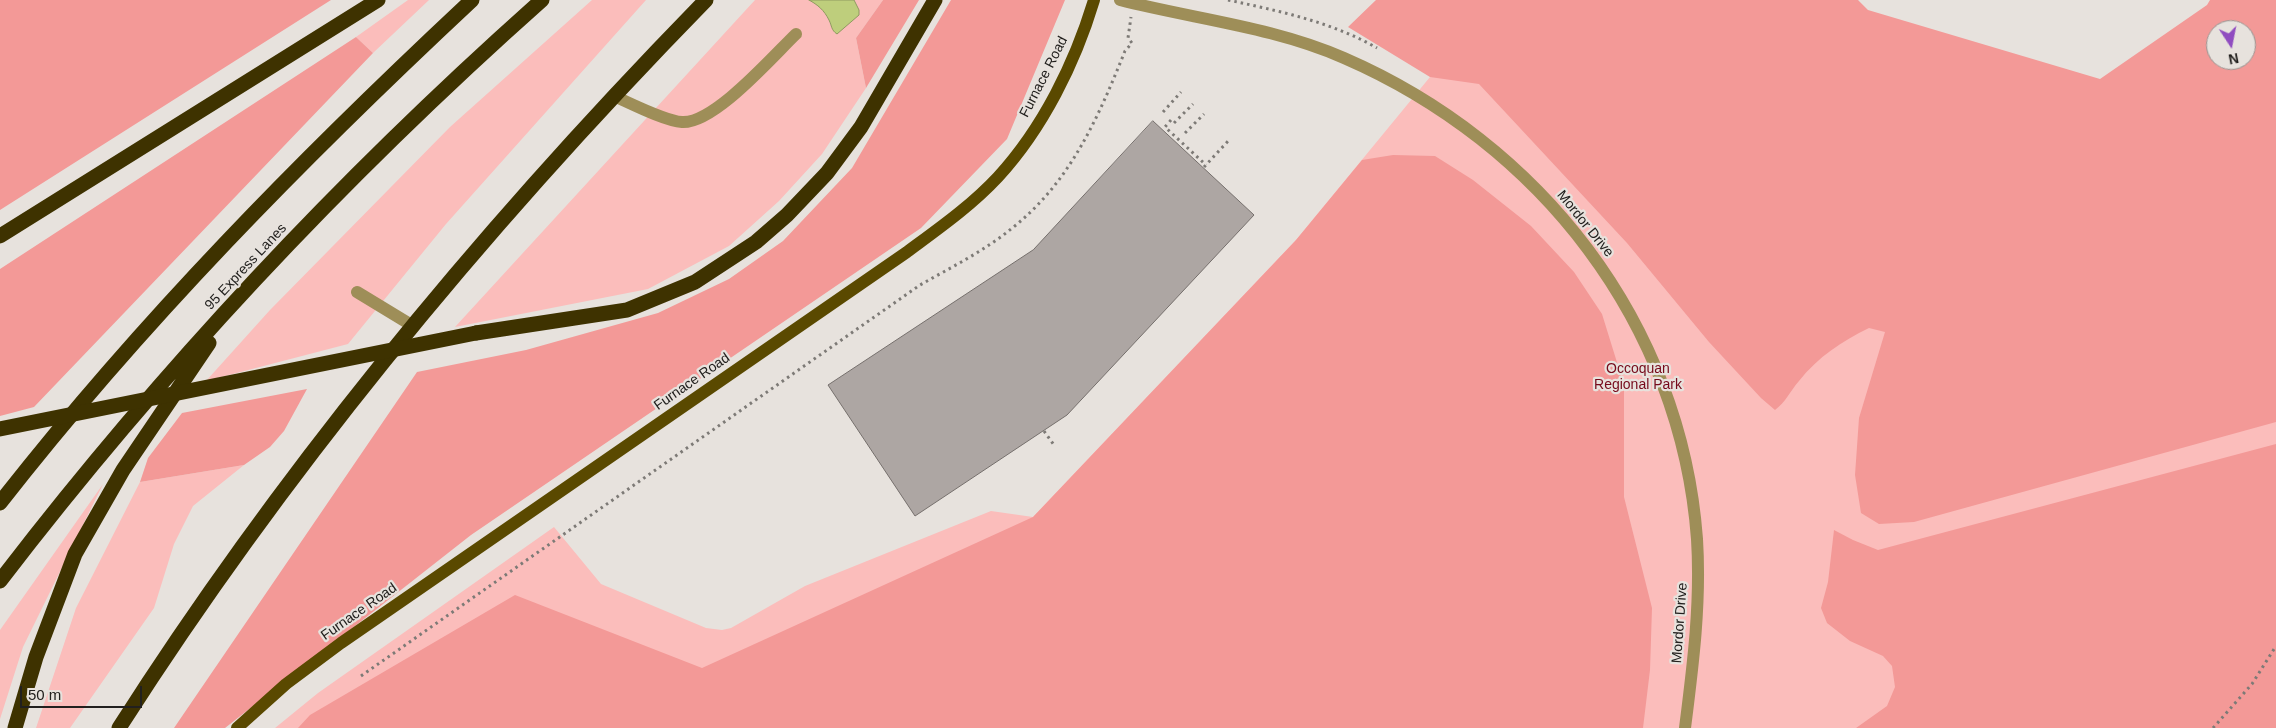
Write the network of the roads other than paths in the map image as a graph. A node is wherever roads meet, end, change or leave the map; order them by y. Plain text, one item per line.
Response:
1 (378, 0) edge
2 (472, 0) edge
3 (542, 0) edge
4 (706, 0) edge
5 (935, 0) edge
6 (1094, 0) edge
7 (1120, 0) edge
8 (796, 34) dead end
9 (614, 96) junction
10 (0, 236) edge
11 (245, 290) junction
12 (356, 292) dead end
13 (413, 326) junction
14 (0, 429) edge
15 (0, 503) edge
16 (0, 581) edge
17 (15, 728) edge
18 (119, 728) edge
19 (237, 728) edge
20 (1685, 728) edge

1 - 10 highway
2 - 15 highway
3 - 11 highway, 95 Express Lanes
4 - 9 highway
5 - 14 highway, bridge
6 - 19 main road, Furnace Road
7 - 20 street, Mordor Drive
8 - 9 street
9 - 13 highway
11 - 16 highway, 95 Express Lanes
11 - 17 highway
12 - 13 street
13 - 18 highway

